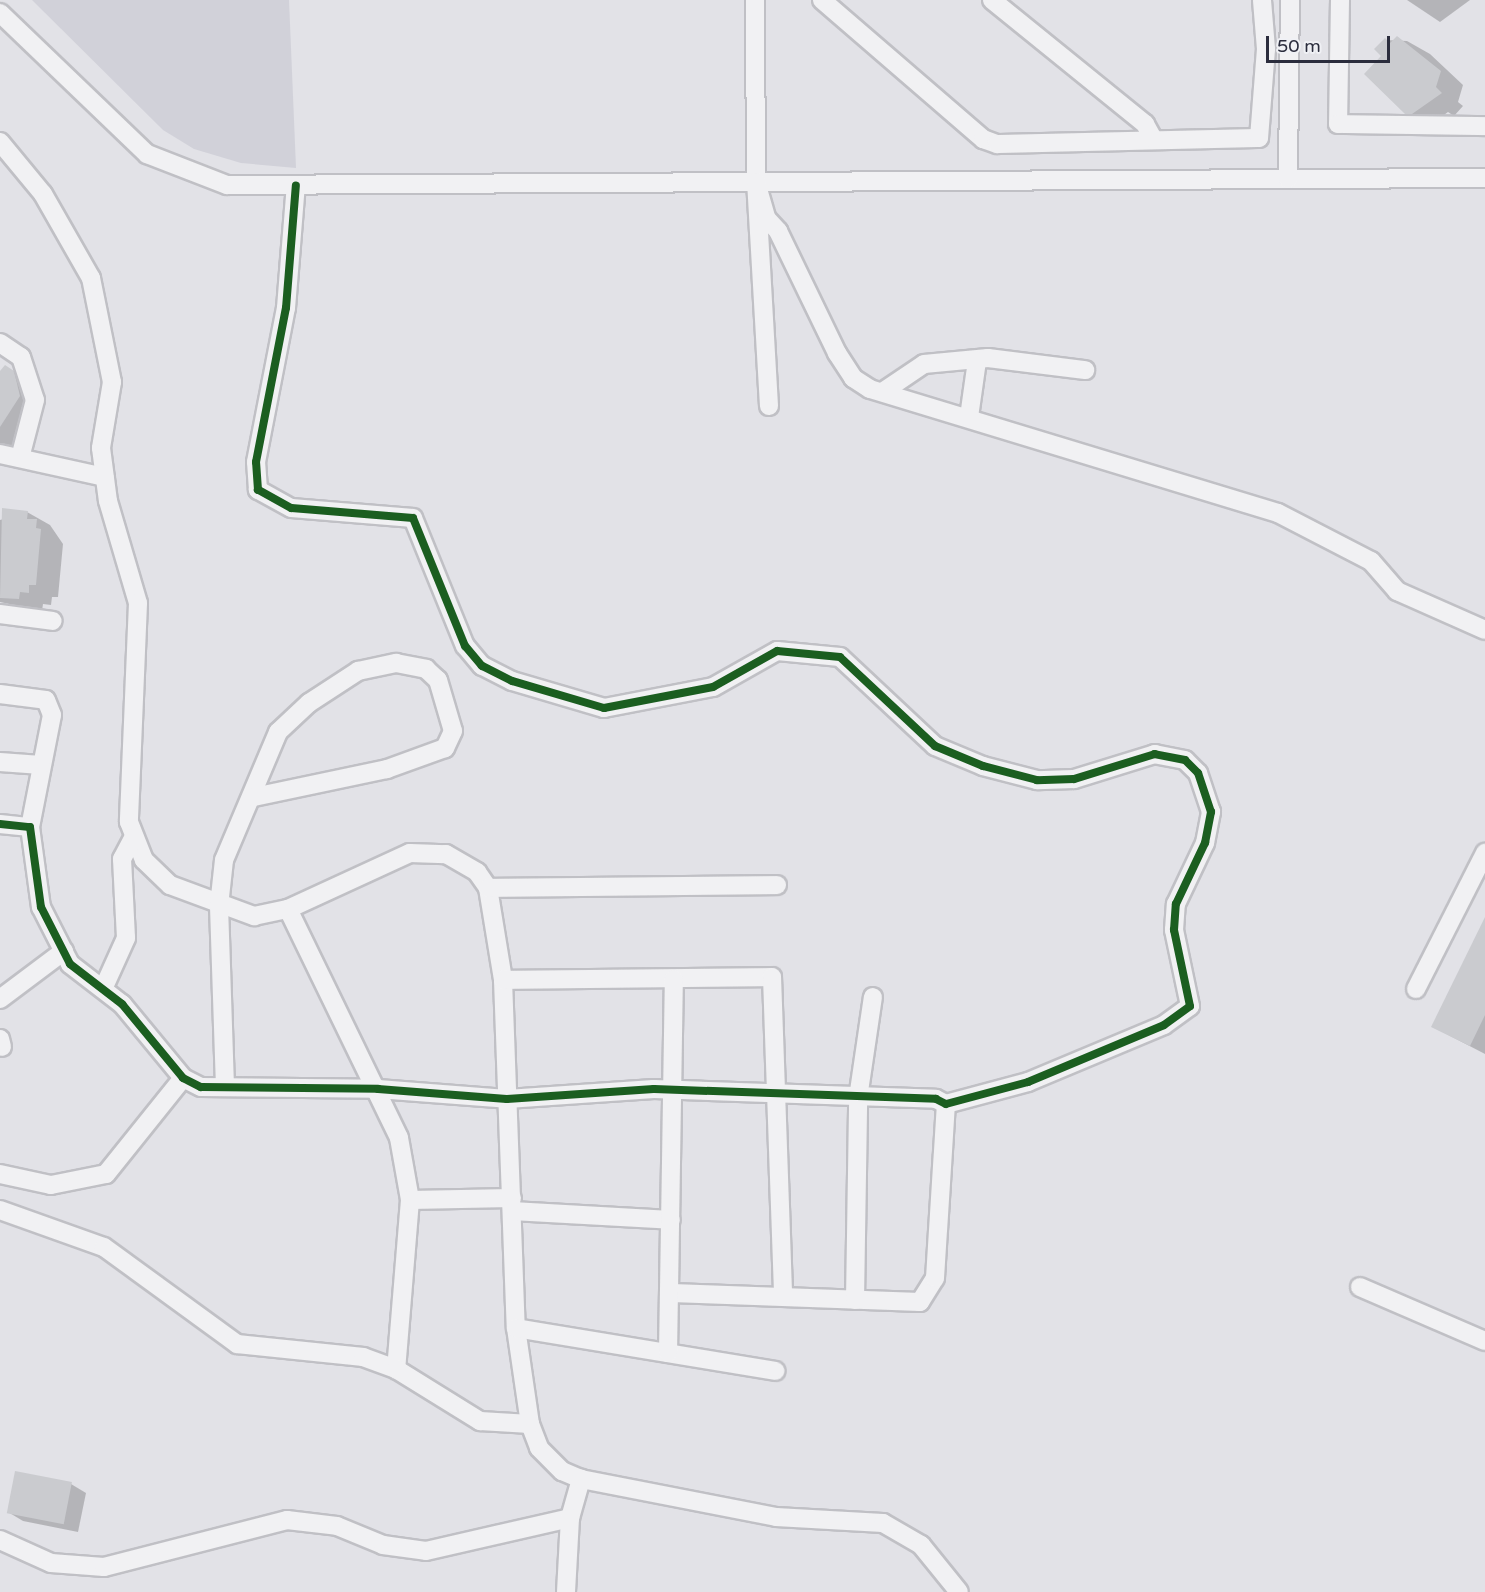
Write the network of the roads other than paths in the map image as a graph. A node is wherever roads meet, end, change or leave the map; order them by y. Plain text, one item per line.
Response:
1 (755, 0) edge
2 (822, 0) edge
3 (992, 0) edge
4 (1262, 0) edge
5 (1290, 0) edge
6 (1340, 0) edge
7 (0, 13) edge
8 (1485, 126) edge
9 (1154, 140) junction
10 (0, 142) edge
11 (1485, 178) edge
12 (1288, 179) junction
13 (756, 182) junction
14 (296, 185) junction
15 (0, 343) edge
16 (977, 361) junction
17 (1085, 370) dead end
18 (884, 391) junction
19 (769, 406) dead end
20 (969, 417) junction
21 (0, 454) edge
22 (20, 458) junction
23 (105, 477) junction
24 (0, 614) edge
25 (53, 621) dead end
26 (1485, 630) edge
27 (0, 694) edge
28 (0, 762) edge
29 (41, 765) junction
30 (254, 797) junction
31 (0, 824) edge
32 (30, 827) junction
33 (133, 838) junction
34 (1485, 853) edge
35 (777, 885) dead end
36 (488, 888) junction
37 (219, 906) junction
38 (288, 909) junction
39 (64, 951) junction
40 (503, 980) junction
41 (674, 980) junction
42 (104, 989) junction
43 (1416, 989) dead end
44 (873, 997) dead end
45 (0, 999) edge
46 (183, 1078) junction
47 (225, 1087) junction
48 (378, 1089) junction
49 (672, 1090) junction
50 (779, 1095) junction
51 (858, 1098) junction
52 (507, 1099) junction
53 (946, 1104) junction
54 (0, 1174) edge
55 (410, 1200) junction
56 (512, 1205) junction
57 (0, 1210) edge
58 (671, 1220) junction
59 (1360, 1287) dead end
60 (672, 1293) junction
61 (783, 1296) junction
62 (855, 1300) junction
63 (516, 1328) junction
64 (1485, 1341) edge
65 (668, 1353) junction
66 (396, 1369) junction
67 (775, 1371) dead end
68 (530, 1424) junction
69 (581, 1479) junction
70 (570, 1518) junction
71 (0, 1540) edge
72 (572, 1591) edge
73 (959, 1592) edge

1 - 13 street
2 - 9 street
3 - 9 street
4 - 9 street
5 - 12 street
6 - 8 street
7 - 14 street
10 - 23 street
11 - 12 street
12 - 13 street
13 - 14 street
13 - 18 street
13 - 19 street
14 - 53 street
15 - 22 street
16 - 17 street
16 - 18 street
16 - 20 street
18 - 20 street
20 - 26 street
21 - 22 street
22 - 23 street
23 - 33 street
24 - 25 street
27 - 29 street
28 - 29 street
29 - 32 street
30 - 30 street
30 - 37 street
31 - 32 street
32 - 39 street
33 - 37 street
33 - 42 street
34 - 43 street
35 - 36 street
36 - 38 street
36 - 40 street
37 - 38 street
37 - 47 street
38 - 48 street
39 - 42 street
39 - 45 street
40 - 41 street
40 - 52 street
41 - 49 street
41 - 50 street
42 - 46 street
44 - 51 street
46 - 47 street
46 - 54 street
47 - 48 street
48 - 52 street
48 - 55 street
49 - 50 street
49 - 52 street
49 - 58 street
50 - 51 street
50 - 61 street
51 - 53 street
51 - 62 street
52 - 56 street
53 - 62 street
55 - 56 street
55 - 66 street
56 - 58 street
56 - 63 street
57 - 66 street
58 - 60 street
59 - 64 street
60 - 61 street
60 - 65 street
61 - 62 street
63 - 65 street
63 - 68 street
65 - 67 street
66 - 68 street
68 - 69 street
69 - 70 street
69 - 73 street
70 - 71 street
70 - 72 street

